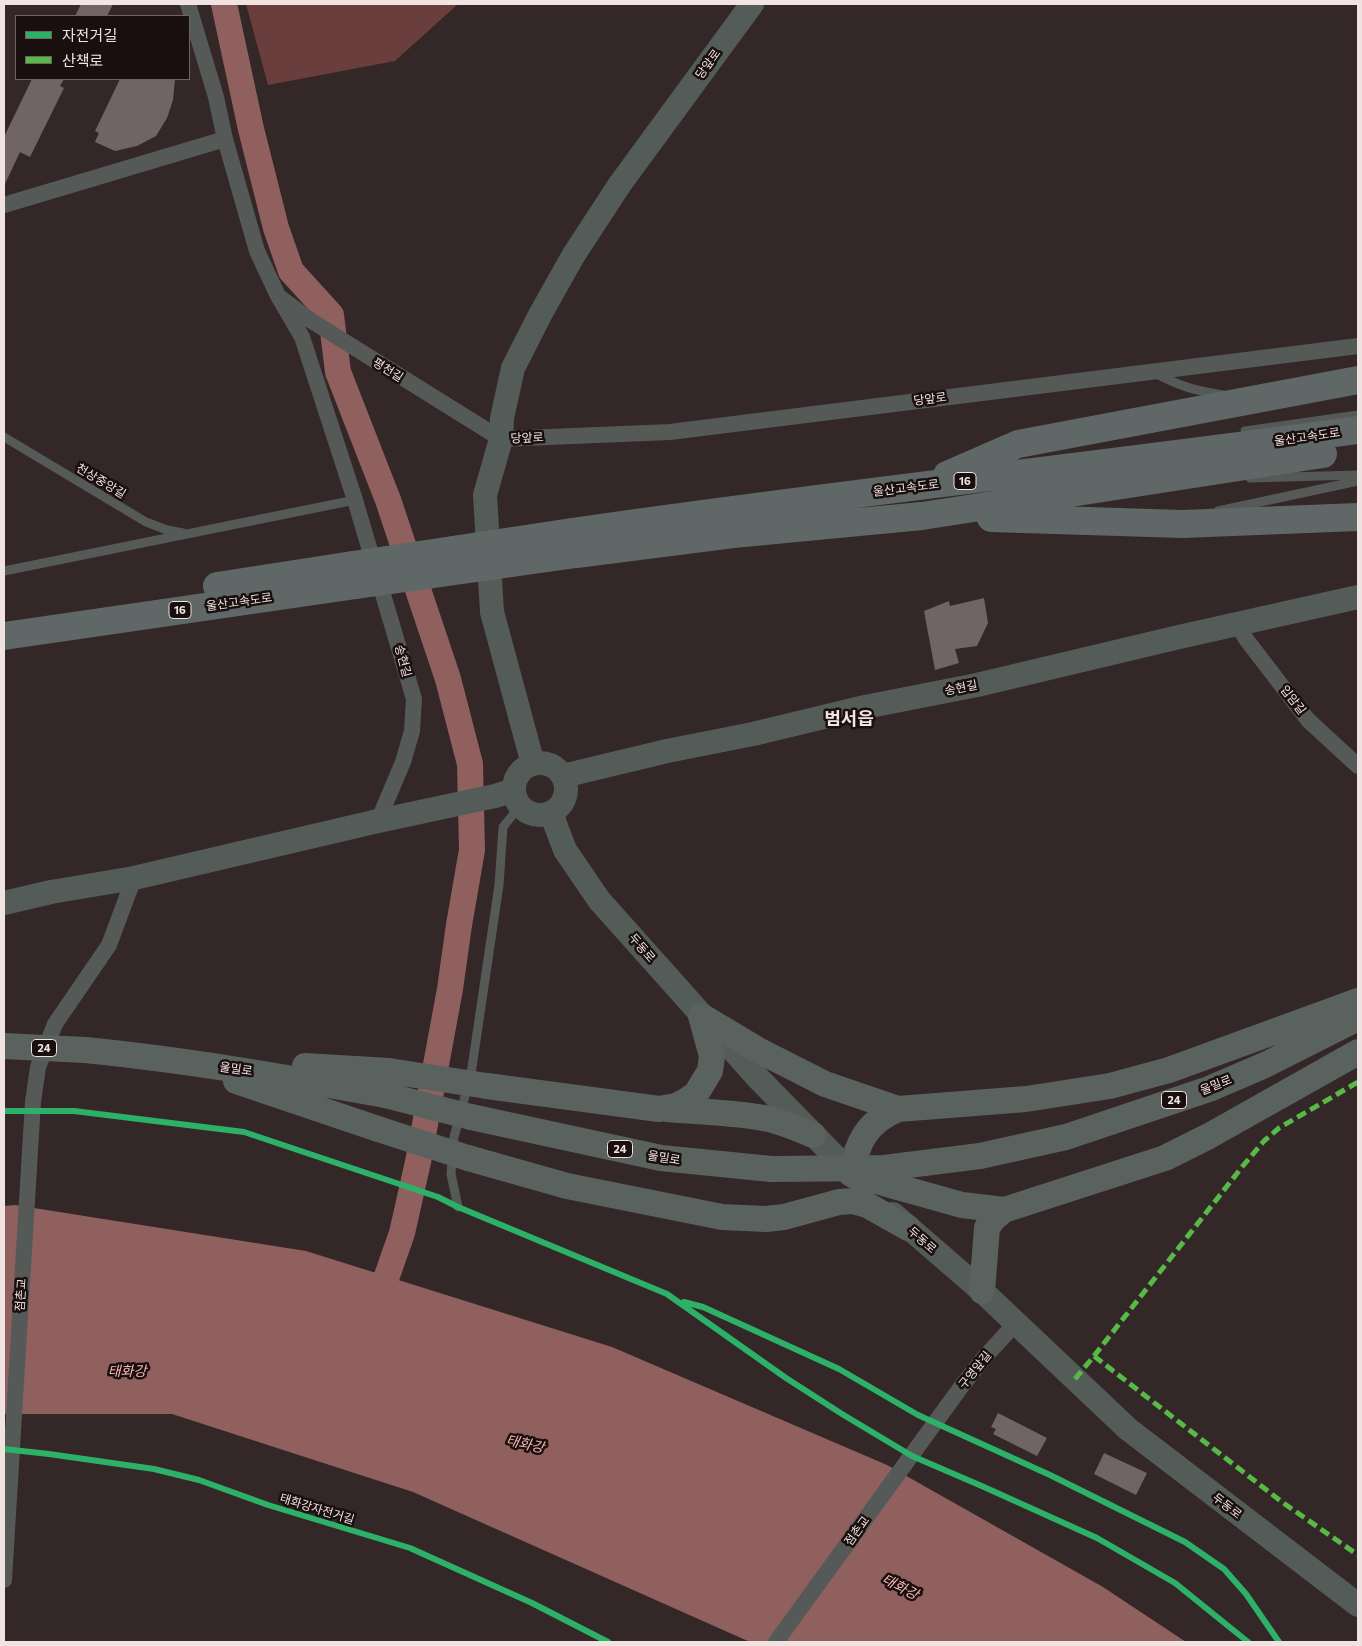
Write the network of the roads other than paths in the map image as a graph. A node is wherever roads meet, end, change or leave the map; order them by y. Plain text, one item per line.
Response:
1 (188, 4) edge
2 (752, 4) edge
3 (225, 139) junction
4 (4, 205) edge
5 (278, 296) junction
6 (1358, 346) edge
7 (1152, 371) junction
8 (1358, 380) edge
9 (1271, 397) junction
10 (1358, 415) edge
11 (1358, 430) edge
12 (1234, 433) dead end
13 (4, 437) edge
14 (501, 439) junction
15 (1358, 448) edge
16 (1120, 451) dead end
17 (1358, 475) edge
18 (1231, 478) dead end
19 (1241, 478) dead end
20 (1152, 480) junction
21 (1358, 481) edge
22 (920, 487) junction
23 (355, 500) junction
24 (922, 516) junction
25 (1358, 517) edge
26 (1159, 523) junction
27 (191, 534) junction
28 (574, 543) junction
29 (4, 571) edge
30 (355, 575) junction
31 (1358, 597) edge
32 (4, 618) edge
33 (1237, 624) junction
34 (4, 636) edge
35 (533, 764) junction
36 (1358, 766) edge
37 (562, 776) junction
38 (510, 797) junction
39 (551, 813) junction
40 (378, 821) junction
41 (134, 878) junction
42 (4, 903) edge
43 (1358, 1001) edge
44 (701, 1016) junction
45 (1358, 1018) edge
46 (4, 1046) edge
47 (1358, 1052) edge
48 (171, 1060) junction
49 (387, 1083) junction
50 (659, 1109) junction
51 (898, 1109) junction
52 (813, 1135) junction
53 (847, 1169) junction
54 (458, 1207) dead end
55 (1004, 1210) junction
56 (797, 1215) junction
57 (908, 1228) junction
58 (982, 1291) junction
59 (1015, 1324) junction
60 (938, 1419) joint
61 (4, 1580) edge
62 (1358, 1605) edge
63 (776, 1642) edge

1 - 3 street, 평천길
2 - 14 street, 당앞로
3 - 4 street
3 - 5 street, 평천길
5 - 14 street, 평천길
5 - 23 street, 평천길
6 - 7 street, 당앞로
7 - 9 lane
7 - 14 street, 당앞로
8 - 9 highway
9 - 22 highway
10 - 12 lane
11 - 22 highway, 울산고속도로 / 16
13 - 27 lane, 천상중앙길
14 - 35 street, 당앞로
15 - 20 highway, 울산고속도로 / 16
16 - 22 lane
17 - 19 lane
18 - 20 lane
20 - 24 highway, 울산고속도로 / 16
21 - 26 lane
22 - 28 highway, 울산고속도로 / 16
23 - 27 lane
23 - 40 street, 송현길
24 - 26 highway
24 - 28 highway, 울산고속도로 / 16
25 - 26 highway
27 - 29 lane
28 - 30 highway, 16, bridge
30 - 32 highway, 울산고속도로 / 16
30 - 34 highway, 울산고속도로 / 16
31 - 33 street, 송현길
33 - 36 street, 입암길
33 - 37 street, 송현길
35 - 37 street
35 - 38 street
37 - 39 street
38 - 39 street
38 - 40 street
38 - 54 lane
39 - 44 street, 두동로
40 - 41 street
41 - 42 street
41 - 61 street, 점촌교
43 - 51 main road
44 - 50 main road
44 - 51 main road
44 - 52 street, 두동로
45 - 49 main road, 울밀로 / 24, bridge
46 - 48 main road, 울밀로 / 24, bridge
47 - 55 main road
48 - 49 main road, 울밀로 / 24
48 - 56 main road, bridge
49 - 50 main road, bridge
50 - 52 main road
51 - 53 main road
52 - 53 street, 두동로
53 - 55 main road
53 - 56 main road
53 - 57 street, 두동로
55 - 58 main road
56 - 57 main road
57 - 58 street, 두동로
58 - 59 street, 두동로
59 - 60 street, 구영앞길
59 - 62 street, 두동로
60 - 63 street, 점촌교

